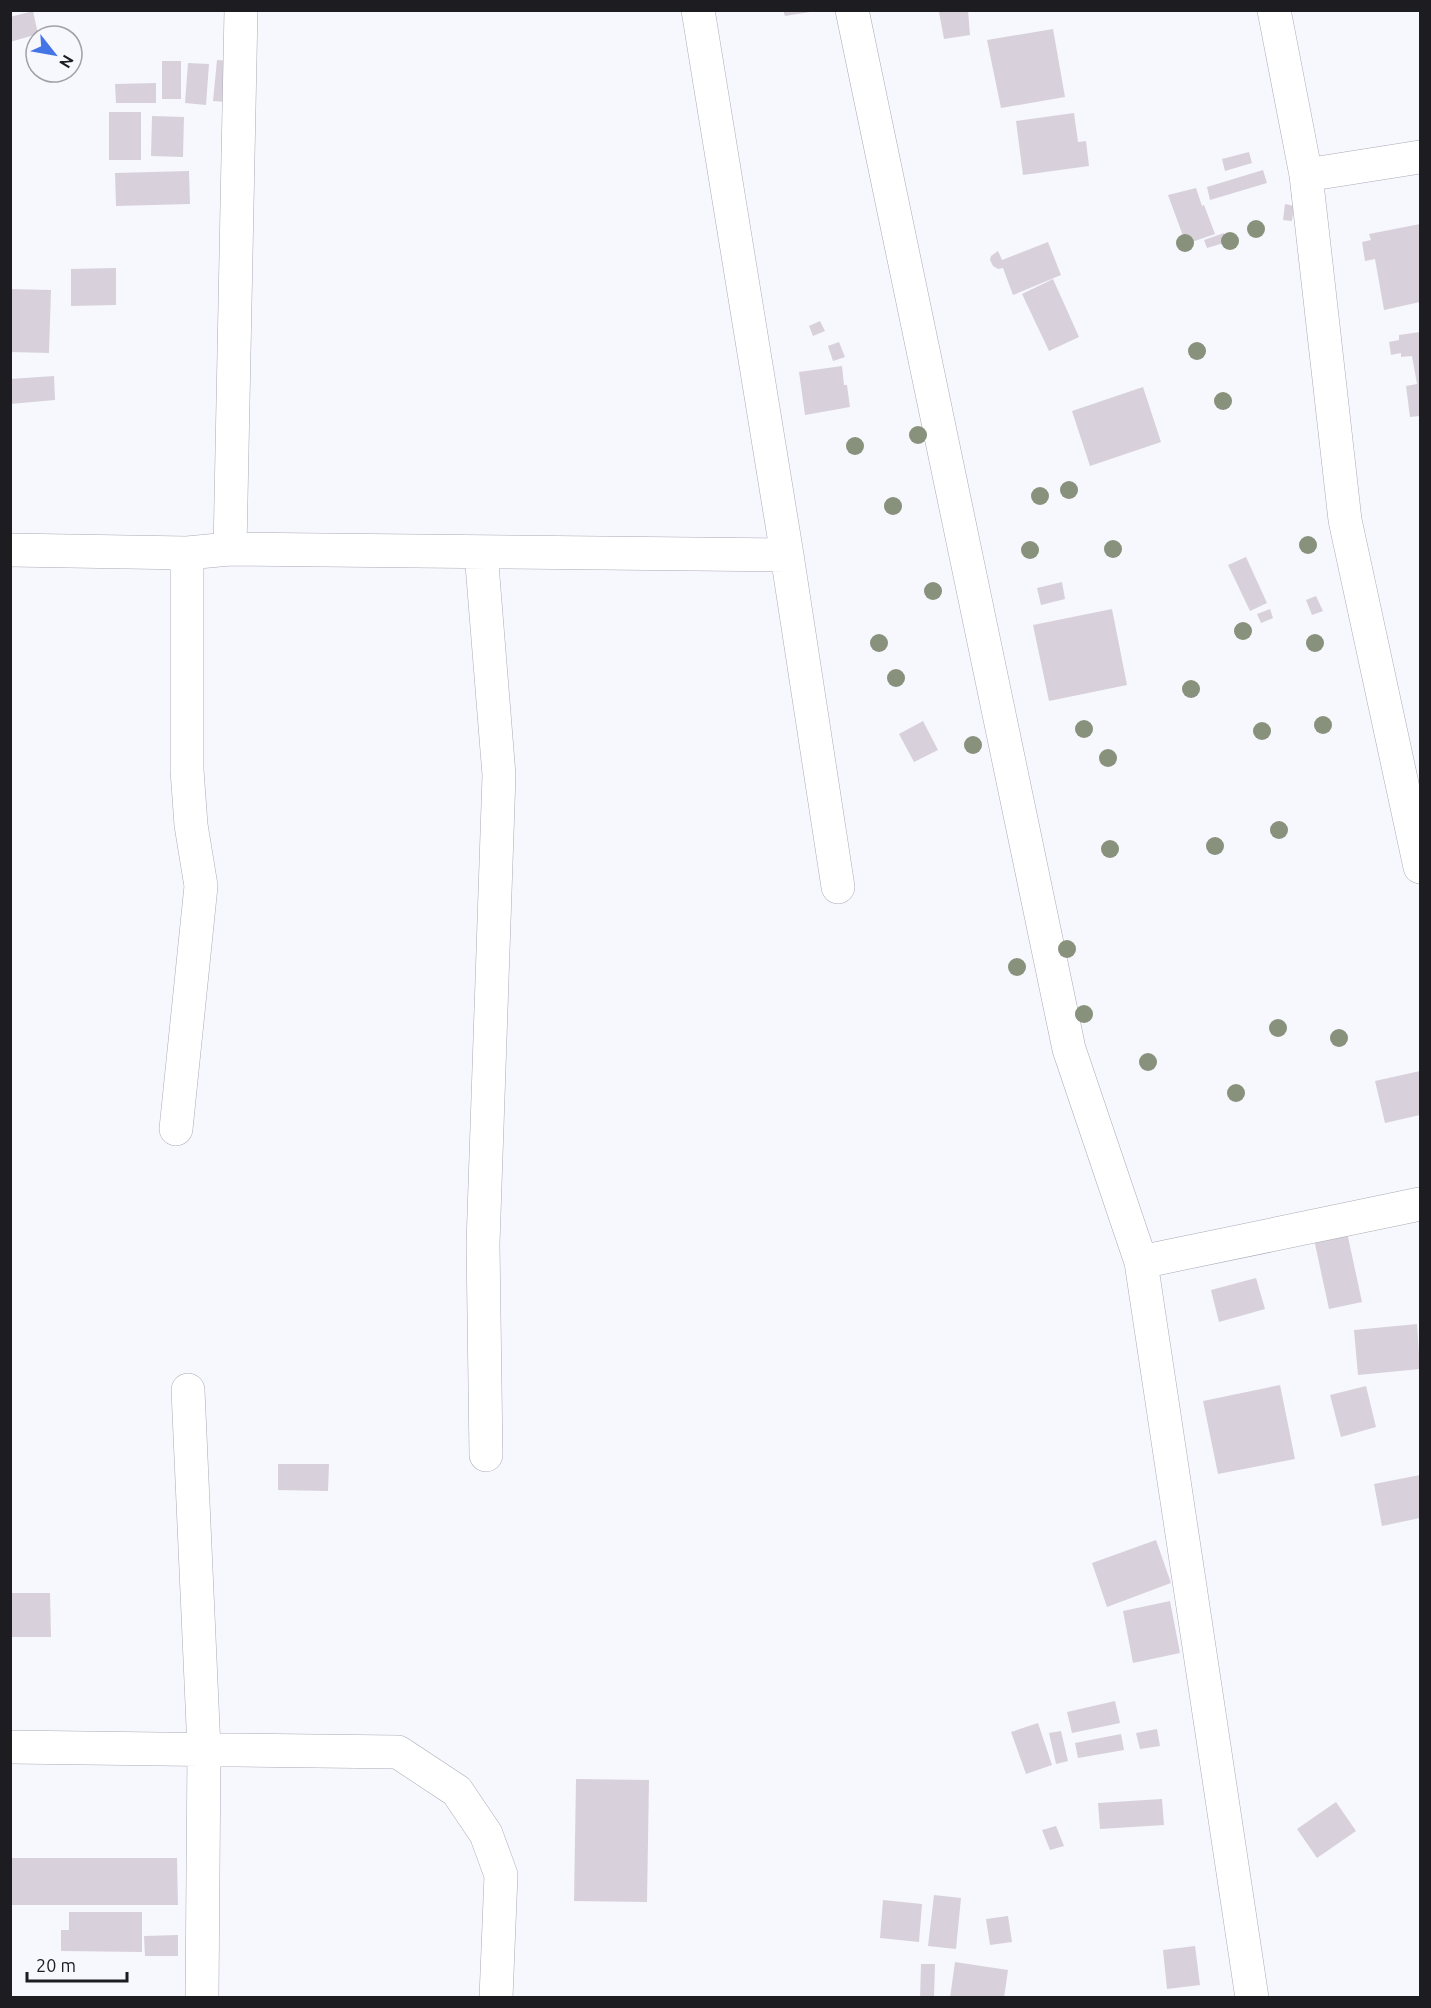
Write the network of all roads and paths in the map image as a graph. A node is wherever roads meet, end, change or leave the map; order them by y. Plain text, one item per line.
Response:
1 (241, 10) edge
2 (698, 10) edge
3 (852, 10) edge
4 (1274, 10) edge
5 (1420, 157) edge
6 (1306, 175) junction
7 (230, 549) junction
8 (10, 550) edge
9 (481, 552) junction
10 (187, 553) junction
11 (787, 555) junction
12 (1420, 867) edge
13 (838, 887) dead end
14 (176, 1129) dead end
15 (1420, 1204) edge
16 (1141, 1262) junction
17 (188, 1390) dead end
18 (486, 1455) dead end
19 (10, 1747) edge
20 (204, 1749) junction
21 (202, 1998) edge
22 (496, 1998) edge
23 (1252, 1998) edge

1 - 7 street
2 - 11 street
3 - 16 street
4 - 6 street
5 - 6 street
6 - 12 street
7 - 9 street
7 - 10 street
8 - 10 street
9 - 11 street
9 - 18 street
10 - 14 street
11 - 13 street
15 - 16 street
16 - 23 street
17 - 20 street
19 - 20 street
20 - 21 street
20 - 22 street

